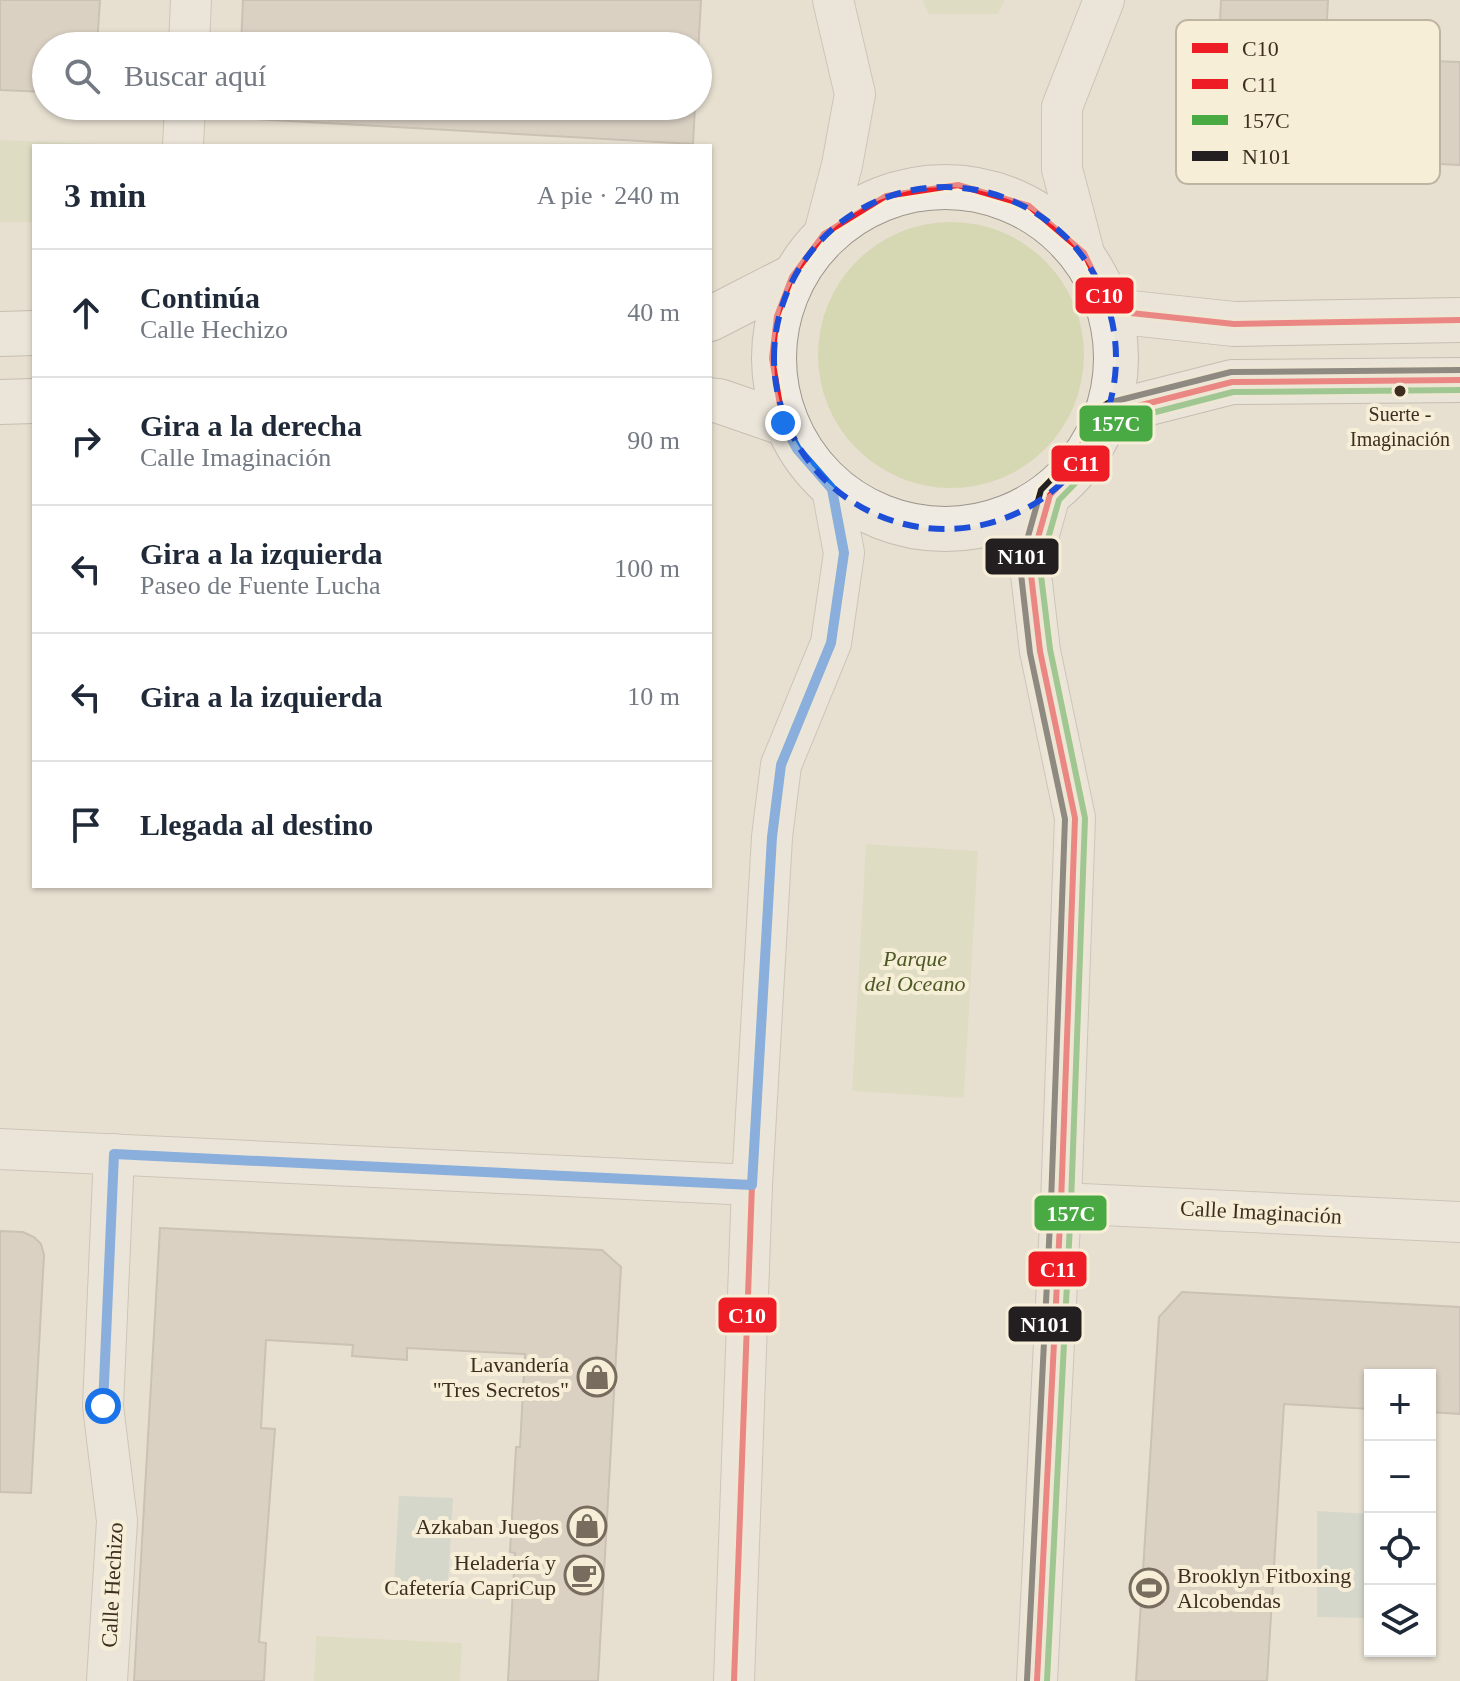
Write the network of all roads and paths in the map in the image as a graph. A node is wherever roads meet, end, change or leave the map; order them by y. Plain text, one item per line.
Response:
1 (191, 0) edge
2 (833, 0) edge
3 (1104, 0) edge
4 (190, 32) edge
5 (184, 120) edge
6 (183, 144) edge
7 (824, 234) junction
8 (1084, 253) junction
9 (792, 277) junction
10 (1112, 311) junction
11 (712, 318) edge
12 (1460, 320) edge
13 (32, 333) edge
14 (0, 334) edge
15 (1460, 380) edge
16 (32, 401) edge
17 (712, 401) edge
18 (0, 402) edge
19 (1110, 413) junction
20 (783, 423) junction
21 (832, 489) junction
22 (1050, 495) junction
23 (0, 1149) edge
24 (114, 1154) junction
25 (752, 1185) junction
26 (1061, 1203) junction
27 (1460, 1222) edge
28 (107, 1681) edge
29 (734, 1681) edge
30 (1037, 1681) edge

1 - 4 street
2 - 7 street
3 - 8 street
5 - 6 street
7 - 8 main road
7 - 9 main road
8 - 10 main road
9 - 11 main road
9 - 20 main road
10 - 12 main road
10 - 19 main road
13 - 14 main road
15 - 19 main road
16 - 18 main road
17 - 20 main road
19 - 22 main road
20 - 21 main road
21 - 22 main road
21 - 25 street
22 - 26 street
23 - 24 street
24 - 25 street
24 - 28 street, Calle Hechizo
25 - 29 street
26 - 27 street, Calle Imaginación
26 - 30 street

